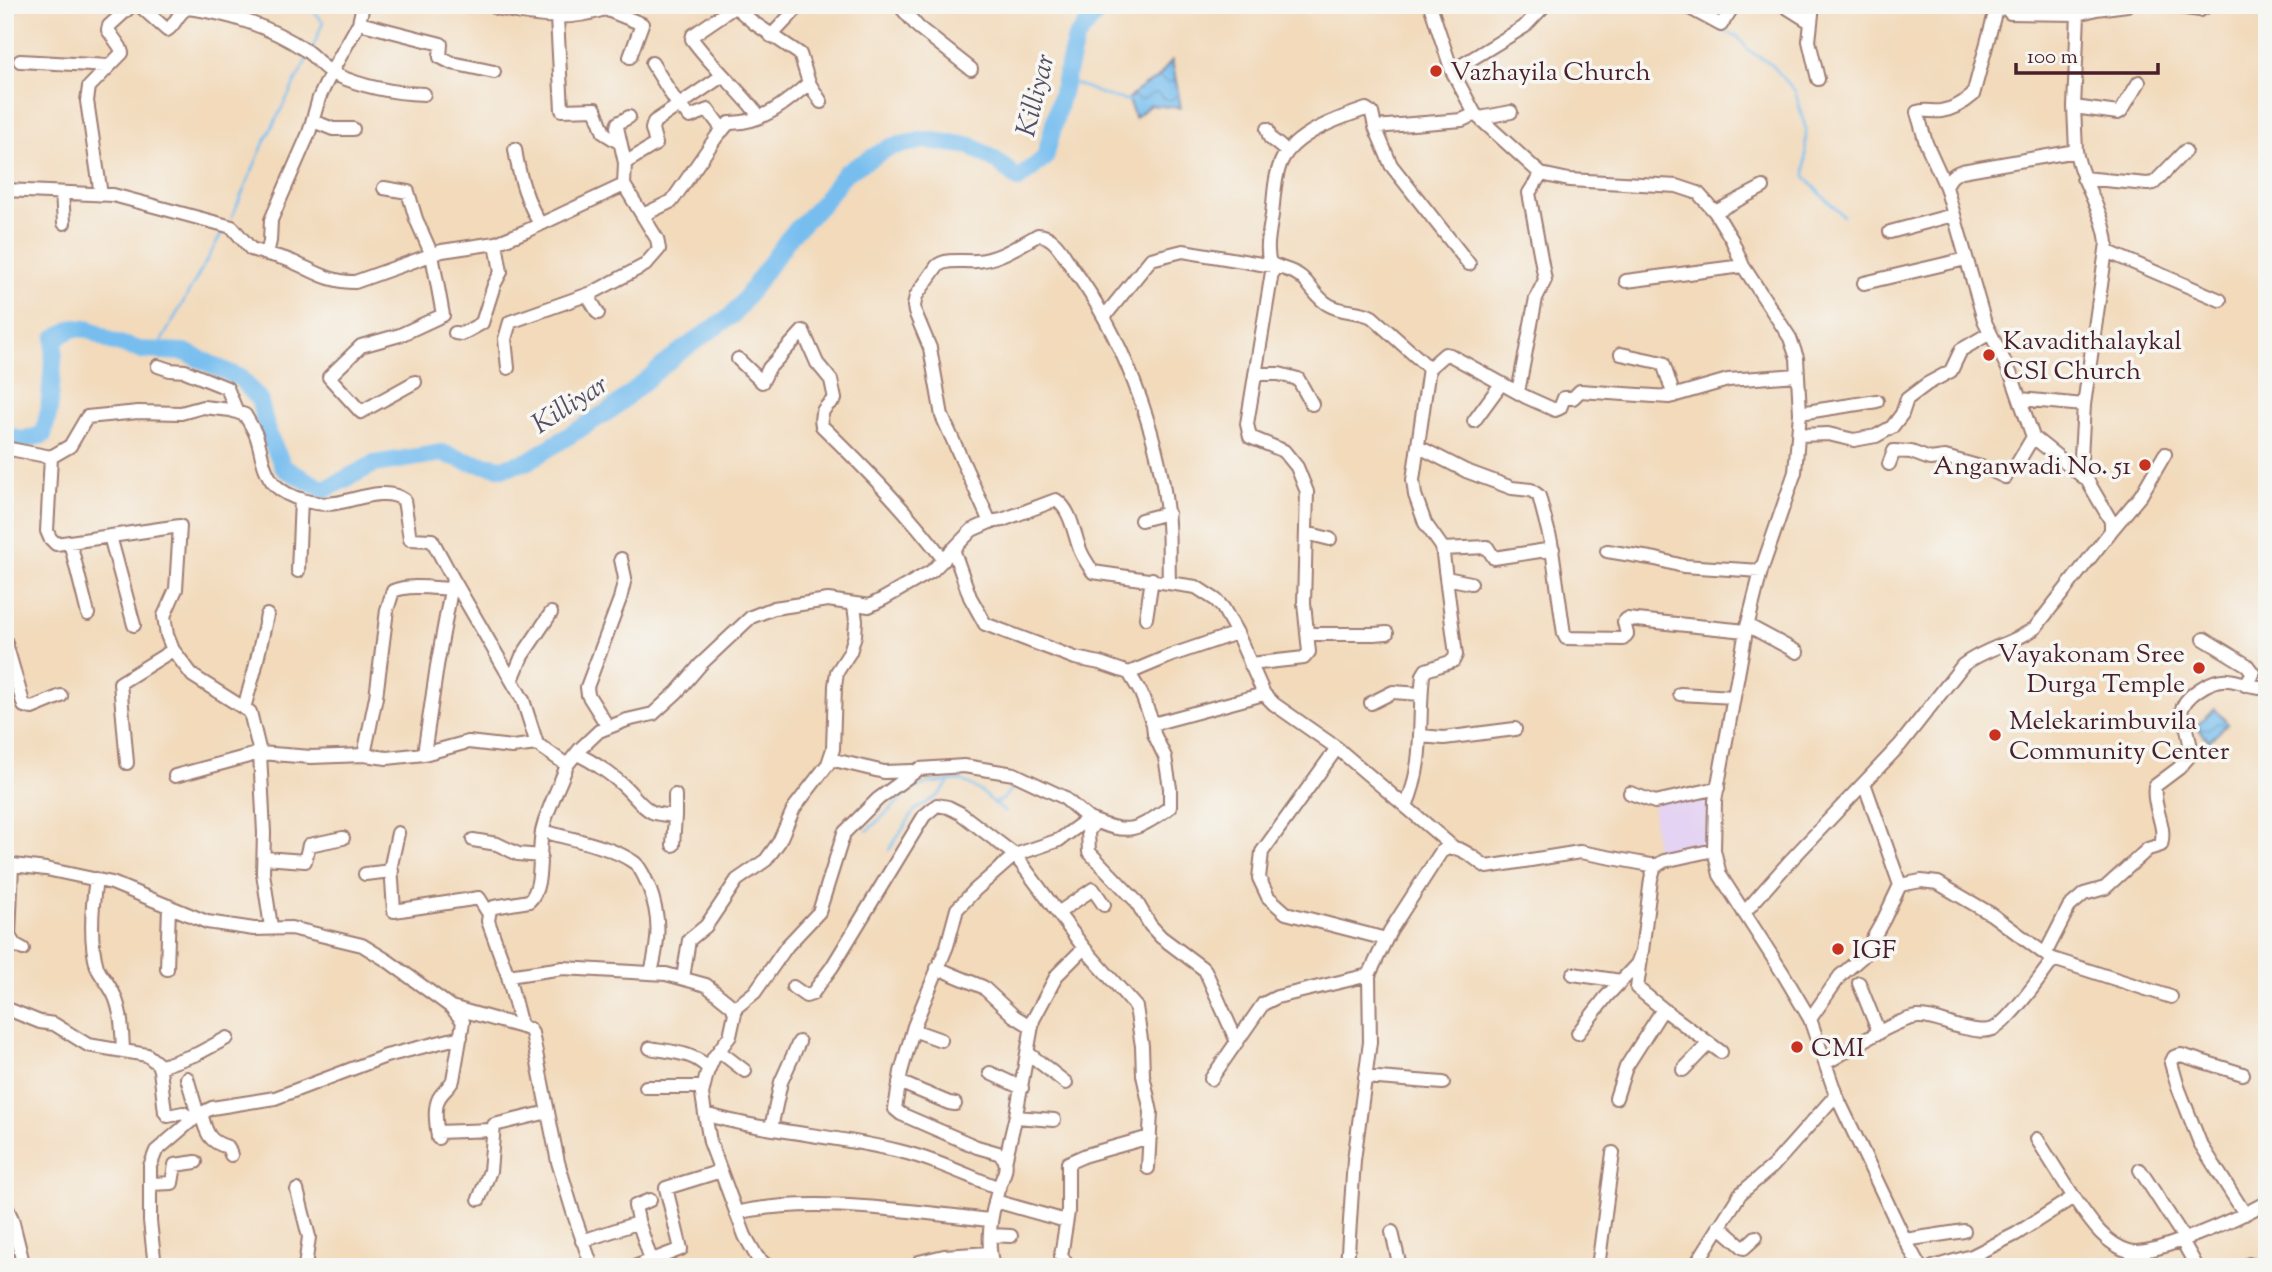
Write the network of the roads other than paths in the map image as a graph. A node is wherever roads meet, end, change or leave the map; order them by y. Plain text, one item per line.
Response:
1 (132, 5) edge
2 (139, 5) edge
3 (363, 5) edge
4 (497, 5) edge
5 (800, 5) edge
6 (899, 5) edge
7 (1430, 5) edge
8 (1545, 5) edge
9 (1684, 5) edge
10 (1734, 5) edge
11 (1783, 5) edge
12 (1813, 5) edge
13 (2127, 5) edge
14 (2165, 5) edge
15 (2209, 5) edge
16 (734, 6) edge
17 (2004, 6) edge
18 (185, 7) edge
19 (2078, 14) junction
20 (557, 18) junction
21 (1810, 22) junction
22 (359, 23) junction
23 (771, 36) junction
24 (631, 57) dead end
25 (20, 61) dead end
26 (652, 63) dead end
27 (108, 66) junction
28 (971, 69) dead end
29 (1452, 71) junction
30 (494, 72) dead end
31 (331, 73) junction
32 (722, 76) junction
33 (1818, 79) dead end
34 (2139, 82) dead end
35 (809, 83) junction
36 (424, 94) dead end
37 (821, 102) dead end
38 (678, 105) junction
39 (2074, 107) junction
40 (1511, 112) dead end
41 (1477, 116) junction
42 (629, 117) dead end
43 (760, 117) junction
44 (313, 121) junction
45 (1375, 127) junction
46 (354, 129) dead end
47 (1267, 129) dead end
48 (723, 130) junction
49 (620, 143) junction
50 (515, 149) dead end
51 (2077, 150) junction
52 (1286, 151) junction
53 (2185, 151) dead end
54 (625, 163) junction
55 (1541, 174) junction
56 (2083, 178) junction
57 (624, 185) junction
58 (1763, 187) dead end
59 (1946, 187) junction
60 (384, 188) dead end
61 (5, 190) edge
62 (62, 193) junction
63 (101, 195) junction
64 (1715, 212) junction
65 (643, 215) junction
66 (1954, 215) junction
67 (64, 223) dead end
68 (540, 224) junction
69 (1890, 232) dead end
70 (496, 243) junction
71 (2106, 251) junction
72 (267, 254) junction
73 (432, 255) junction
74 (1966, 259) junction
75 (1469, 264) dead end
76 (1273, 266) junction
77 (1743, 266) junction
78 (1626, 281) dead end
79 (1864, 283) dead end
80 (592, 292) junction
81 (2220, 300) dead end
82 (598, 313) dead end
83 (1104, 317) junction
84 (455, 333) dead end
85 (1990, 336) junction
86 (1621, 354) dead end
87 (738, 359) dead end
88 (158, 366) dead end
89 (508, 368) dead end
90 (1429, 368) junction
91 (1255, 374) junction
92 (1798, 375) junction
93 (415, 382) dead end
94 (1501, 384) junction
95 (1518, 393) junction
96 (1674, 396) junction
97 (2020, 400) junction
98 (1877, 401) dead end
99 (1312, 404) dead end
100 (2084, 405) junction
101 (237, 412) junction
102 (1800, 414) junction
103 (1474, 421) dead end
104 (1799, 435) junction
105 (2033, 437) junction
106 (1419, 447) junction
107 (5, 449) edge
108 (2165, 454) dead end
109 (51, 457) junction
110 (1889, 464) dead end
111 (2080, 474) junction
112 (301, 499) junction
113 (1168, 513) junction
114 (1141, 520) dead end
115 (990, 522) junction
116 (2111, 531) junction
117 (1306, 533) junction
118 (110, 536) junction
119 (1330, 539) dead end
120 (70, 542) junction
121 (953, 549) junction
122 (1442, 549) junction
123 (1553, 549) junction
124 (1607, 551) dead end
125 (621, 559) dead end
126 (944, 560) junction
127 (298, 571) dead end
128 (1761, 571) junction
129 (1446, 578) junction
130 (1152, 579) junction
131 (1169, 582) junction
132 (1471, 583) dead end
133 (452, 584) junction
134 (854, 605) junction
135 (551, 613) dead end
136 (88, 614) dead end
137 (267, 615) dead end
138 (1146, 618) dead end
139 (134, 625) dead end
140 (1746, 628) junction
141 (1237, 633) junction
142 (1387, 633) dead end
143 (1307, 634) junction
144 (2204, 639) dead end
145 (5, 640) edge
146 (173, 650) junction
147 (1797, 652) dead end
148 (1250, 664) junction
149 (1129, 673) junction
150 (512, 680) junction
151 (2245, 685) junction
152 (2267, 687) edge
153 (1264, 694) junction
154 (1421, 694) junction
155 (1680, 694) dead end
156 (61, 696) dead end
157 (1734, 697) junction
158 (1371, 702) dead end
159 (244, 708) junction
160 (1153, 724) junction
161 (608, 727) junction
162 (1515, 729) dead end
163 (1420, 736) junction
164 (537, 744) junction
165 (1337, 748) junction
166 (260, 753) junction
167 (425, 754) junction
168 (364, 755) junction
169 (572, 759) junction
170 (830, 759) junction
171 (127, 763) dead end
172 (919, 769) junction
173 (176, 776) dead end
174 (1864, 783) junction
175 (1718, 788) junction
176 (1630, 793) dead end
177 (675, 795) dead end
178 (1406, 806) junction
179 (675, 816) junction
180 (1092, 821) junction
181 (542, 831) junction
182 (398, 833) dead end
183 (343, 838) dead end
184 (473, 840) dead end
185 (673, 845) dead end
186 (1453, 847) junction
187 (1714, 850) junction
188 (1015, 855) junction
189 (541, 856) junction
190 (264, 858) junction
191 (9, 865) edge
192 (1655, 865) junction
193 (392, 871) junction
194 (365, 874) dead end
195 (96, 879) junction
196 (1900, 885) junction
197 (1104, 905) dead end
198 (169, 906) junction
199 (1744, 912) junction
200 (1058, 913) junction
201 (489, 914) junction
202 (271, 927) junction
203 (1386, 939) junction
204 (1084, 948) junction
205 (23, 949) dead end
206 (1641, 955) junction
207 (2049, 957) junction
208 (937, 968) junction
209 (167, 969) dead end
210 (651, 973) junction
211 (1573, 974) dead end
212 (1369, 975) junction
213 (508, 976) junction
214 (683, 978) junction
215 (1621, 981) junction
216 (1859, 983) dead end
217 (793, 987) dead end
218 (2171, 997) dead end
219 (451, 1007) junction
220 (5, 1008) edge
221 (734, 1009) junction
222 (1663, 1009) junction
223 (1810, 1019) junction
224 (521, 1026) junction
225 (1032, 1027) junction
226 (913, 1030) junction
227 (1578, 1033) dead end
228 (1879, 1033) junction
229 (461, 1037) junction
230 (227, 1038) dead end
231 (942, 1040) dead end
232 (799, 1042) dead end
233 (1237, 1042) junction
234 (1709, 1043) junction
235 (650, 1048) dead end
236 (123, 1050) junction
237 (719, 1051) junction
238 (1721, 1052) dead end
239 (1028, 1053) junction
240 (1826, 1063) junction
241 (159, 1067) junction
242 (708, 1068) junction
243 (1684, 1070) dead end
244 (745, 1071) dead end
245 (990, 1073) dead end
246 (2243, 1073) dead end
247 (1365, 1077) junction
248 (187, 1078) dead end
249 (1211, 1079) dead end
250 (899, 1082) junction
251 (1066, 1083) dead end
252 (1443, 1083) dead end
253 (646, 1087) dead end
254 (704, 1087) junction
255 (1022, 1088) junction
256 (1836, 1094) junction
257 (1616, 1098) dead end
258 (955, 1104) dead end
259 (548, 1112) junction
260 (705, 1114) junction
261 (197, 1116) junction
262 (1016, 1117) junction
263 (1054, 1120) dead end
264 (771, 1128) junction
265 (492, 1130) junction
266 (1150, 1137) junction
267 (2037, 1139) dead end
268 (1614, 1153) dead end
269 (231, 1156) dead end
270 (1005, 1161) junction
271 (196, 1162) dead end
272 (1148, 1168) dead end
273 (2140, 1170) dead end
274 (721, 1171) junction
275 (150, 1184) junction
276 (999, 1188) junction
277 (297, 1190) dead end
278 (479, 1199) dead end
279 (2075, 1199) junction
280 (650, 1200) dead end
281 (995, 1201) junction
282 (2267, 1202) edge
283 (5, 1204) edge
284 (736, 1213) junction
285 (2245, 1214) junction
286 (990, 1220) junction
287 (1066, 1220) junction
288 (638, 1221) junction
289 (1719, 1226) junction
290 (1964, 1231) dead end
291 (1392, 1233) dead end
292 (989, 1235) junction
293 (1011, 1236) dead end
294 (1756, 1237) dead end
295 (2182, 1239) junction
296 (1905, 1240) junction
297 (582, 1241) junction
298 (990, 1253) junction
299 (651, 1260) junction
300 (919, 1262) dead end
301 (586, 1265) edge
302 (24, 1267) edge
303 (155, 1267) edge
304 (305, 1267) edge
305 (634, 1267) edge
306 (768, 1267) edge
307 (993, 1267) edge
308 (1069, 1267) edge
309 (1347, 1267) edge
310 (1400, 1267) edge
311 (1598, 1267) edge
312 (1690, 1267) edge
313 (1920, 1267) edge
314 (1933, 1267) edge
315 (2197, 1267) edge
316 (2245, 1267) edge
317 (2256, 1267) edge

1 - 27 street
2 - 18 street
3 - 22 street
4 - 20 street
5 - 23 street
6 - 28 street
7 - 29 street
8 - 29 street
9 - 10 street
11 - 21 street
12 - 21 street
13 - 19 street
14 - 15 street
16 - 23 street
16 - 32 street
17 - 19 street
17 - 59 street
18 - 31 street
19 - 39 street
20 - 24 street
20 - 49 street
21 - 33 street
22 - 30 street
22 - 31 street
23 - 35 street
25 - 27 street
26 - 38 street
27 - 63 street
29 - 41 street
31 - 36 street
31 - 44 street
32 - 38 street
32 - 43 street
34 - 39 street
35 - 37 street
35 - 43 street
38 - 48 street
38 - 54 street
39 - 51 street
40 - 41 street
41 - 45 street
41 - 55 street
42 - 49 street
43 - 48 street
44 - 46 street
44 - 72 street
45 - 52 street
45 - 75 street
47 - 52 street
48 - 65 street
49 - 54 street
50 - 68 street
51 - 56 street
51 - 59 street
52 - 76 street
53 - 56 street
54 - 57 street
55 - 64 street
55 - 95 street
56 - 71 street
57 - 65 street
57 - 68 street
58 - 64 street
59 - 66 street
60 - 73 street
61 - 62 street
62 - 63 street
62 - 67 street
63 - 72 street
64 - 77 street
65 - 80 street
66 - 69 street
66 - 74 street
68 - 70 street
70 - 73 street
70 - 84 street
71 - 81 street
71 - 100 street
72 - 73 street
73 - 93 street
74 - 79 street
74 - 85 street
76 - 83 street
76 - 90 street
76 - 91 street
77 - 78 street
77 - 92 street
80 - 82 street
80 - 89 street
83 - 113 street
83 - 115 street
85 - 97 street
85 - 104 street
86 - 96 street
87 - 126 street
88 - 101 street
90 - 94 street
90 - 106 street
91 - 99 street
91 - 117 street
92 - 96 street
92 - 102 street
94 - 95 street
94 - 103 street
95 - 96 street
97 - 100 street
97 - 105 street
98 - 102 street
100 - 111 street
101 - 109 street
101 - 112 street
102 - 104 street
104 - 128 street
105 - 110 street
105 - 111 street
106 - 122 street
106 - 123 street
107 - 109 street
108 - 116 street
109 - 120 street
111 - 116 street
112 - 127 street
112 - 133 street
113 - 114 street
113 - 131 street
115 - 121 street
115 - 130 street
116 - 174 street
117 - 119 street
117 - 143 street
118 - 120 street
118 - 139 street
118 - 146 street
120 - 136 street
121 - 126 street
121 - 149 street
122 - 123 street
122 - 129 street
123 - 140 street
124 - 128 street
125 - 161 street
126 - 134 street
128 - 140 street
129 - 132 street
129 - 154 street
130 - 131 street
130 - 138 street
131 - 141 street
133 - 150 street
133 - 167 street
133 - 168 street
134 - 161 street
134 - 170 street
135 - 150 street
137 - 159 street
140 - 147 street
140 - 157 street
141 - 148 street
141 - 149 street
142 - 143 street
143 - 148 street
144 - 151 street
145 - 156 street
146 - 159 street
146 - 171 street
148 - 153 street
149 - 160 street
150 - 164 street
151 - 152 street
151 - 207 street
153 - 160 street
153 - 165 street
154 - 158 street
154 - 163 street
155 - 157 street
157 - 175 street
159 - 166 street
160 - 180 street
161 - 169 street
162 - 163 street
163 - 178 street
164 - 167 street
164 - 169 street
165 - 178 street
165 - 203 street
166 - 168 street
166 - 173 street
166 - 190 street
167 - 168 street
169 - 179 street
169 - 181 street
170 - 172 street
170 - 214 street
172 - 180 street
172 - 221 street
174 - 196 street
174 - 199 street
175 - 176 street
175 - 187 street
177 - 179 street
178 - 186 street
179 - 185 street
180 - 188 street
180 - 233 street
181 - 189 street
181 - 210 street
182 - 193 street
183 - 190 street
184 - 189 street
186 - 192 street
186 - 203 street
187 - 192 street
187 - 199 street
188 - 200 street
188 - 208 street
188 - 217 street
189 - 201 street
190 - 202 street
191 - 195 street
191 - 205 street
192 - 206 street
193 - 194 street
193 - 201 street
195 - 198 street
195 - 236 street
196 - 207 street
196 - 223 street
197 - 200 street
198 - 202 street
198 - 209 street
199 - 223 street
200 - 204 street
201 - 213 street
202 - 219 street
203 - 212 street
204 - 225 street
204 - 266 street
206 - 215 street
206 - 222 street
207 - 218 street
207 - 228 street
208 - 225 street
208 - 226 street
210 - 213 street
210 - 214 street
211 - 215 street
212 - 233 street
212 - 247 street
213 - 224 street
214 - 221 street
215 - 227 street
216 - 228 street
219 - 224 street
219 - 229 street
220 - 236 street
221 - 237 street
222 - 234 street
222 - 257 street
223 - 240 street
224 - 259 street
225 - 239 street
226 - 231 street
226 - 250 street
228 - 240 street
229 - 261 street
229 - 265 street
230 - 241 street
232 - 264 street
233 - 249 street
234 - 238 street
234 - 243 street
235 - 242 street
236 - 241 street
237 - 242 street
237 - 244 street
239 - 251 street
239 - 255 street
240 - 256 street
241 - 261 street
242 - 254 street
245 - 255 street
246 - 285 street
247 - 252 street
247 - 309 street
248 - 261 street
250 - 258 street
250 - 270 street
253 - 254 street
254 - 260 street
255 - 262 street
256 - 289 street
256 - 296 street
259 - 265 street
259 - 297 street
260 - 264 street
260 - 274 street
261 - 269 street
261 - 275 street
262 - 263 street
262 - 270 street
264 - 276 street
265 - 278 street
266 - 272 street
266 - 287 street
267 - 279 street
268 - 311 street
270 - 276 street
271 - 275 street
273 - 295 street
274 - 284 street
274 - 299 street
275 - 303 street
276 - 281 street
277 - 304 street
279 - 295 street
279 - 314 street
280 - 288 street
281 - 286 street
281 - 287 street
282 - 285 street
283 - 302 street
284 - 286 street
284 - 306 street
285 - 295 street
286 - 292 street
287 - 308 street
288 - 297 street
288 - 299 street
289 - 294 street
289 - 312 street
290 - 296 street
291 - 310 street
292 - 293 street
292 - 298 street
295 - 315 street
296 - 313 street
297 - 301 street
298 - 300 street
298 - 307 street
299 - 305 street
316 - 317 street

